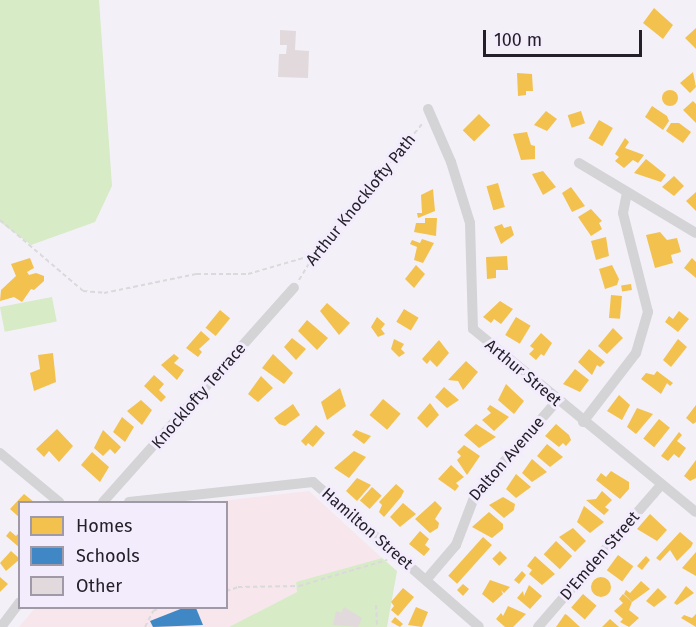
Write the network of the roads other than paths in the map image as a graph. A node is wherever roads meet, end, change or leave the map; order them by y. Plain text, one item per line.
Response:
1 (429, 112) road end
2 (579, 163) dead end
3 (627, 192) junction
4 (696, 233) edge
5 (294, 288) road end
6 (557, 401) junction
7 (583, 422) junction
8 (0, 453) edge
9 (661, 485) junction
10 (58, 501) edge
11 (104, 501) edge
12 (138, 501) edge
13 (696, 512) edge
14 (426, 580) junction
15 (18, 605) edge
16 (1, 627) edge
17 (479, 627) edge
18 (538, 627) edge

1 - 6 street, Arthur Street
2 - 3 street
3 - 4 street
3 - 7 street
5 - 11 street, Knocklofty Terrace
6 - 7 street, Arthur Street
6 - 14 street, Dalton Avenue
7 - 9 street, Arthur Street
8 - 10 street
9 - 13 street, Arthur Street
9 - 18 street, D'Emden Street
12 - 14 street, Hamilton Street
14 - 17 street, Hamilton Street
15 - 16 street

